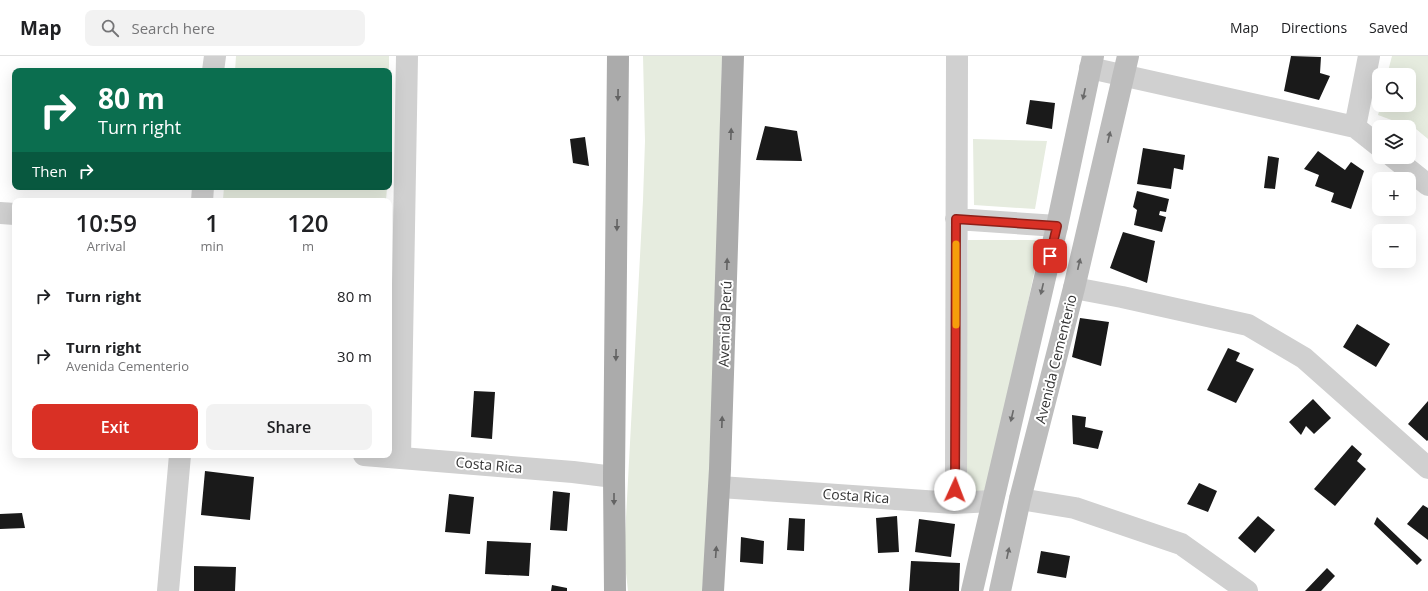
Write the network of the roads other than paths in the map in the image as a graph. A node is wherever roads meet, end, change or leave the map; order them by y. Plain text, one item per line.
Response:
1 (215, 56) edge
2 (407, 56) edge
3 (618, 56) edge
4 (733, 56) edge
5 (957, 56) edge
6 (1369, 56) edge
7 (1091, 62) edge
8 (1126, 66) edge
9 (213, 68) edge
10 (1355, 126) junction
11 (1372, 140) edge
12 (1402, 164) edge
13 (1428, 185) edge
14 (0, 212) edge
15 (12, 214) edge
16 (956, 219) junction
17 (1057, 226) junction
18 (396, 243) edge
19 (1074, 288) junction
20 (392, 457) edge
21 (180, 458) edge
22 (400, 458) junction
23 (1428, 468) edge
24 (614, 477) junction
25 (720, 487) junction
26 (1020, 499) junction
27 (992, 501) junction
28 (954, 503) junction
29 (168, 591) edge
30 (615, 591) edge
31 (713, 591) edge
32 (972, 591) edge
33 (1000, 591) edge
34 (1247, 591) edge

1 - 9 street
2 - 18 street
3 -> 24 main road
25 -> 4 main road, Avenida Perú
5 - 16 street
6 - 10 street
7 - 8 street
7 -> 17 main road, Avenida Cementerio
8 - 10 street
19 -> 8 main road, Avenida Cementerio
10 - 11 street
12 - 13 street
14 - 15 street
16 - 17 street
16 - 28 street
17 -> 27 main road, Avenida Cementerio
18 - 22 street
19 - 23 street
19 - 26 main road, Avenida Cementerio
20 - 22 street, Costa Rica
21 - 29 street
22 - 24 street, Costa Rica
24 -> 30 main road
25 - 28 street, Costa Rica
31 -> 25 main road, Avenida Perú
33 -> 26 main road, Avenida Cementerio
26 - 34 street
27 - 28 street, Costa Rica
27 - 32 main road, Avenida Cementerio

